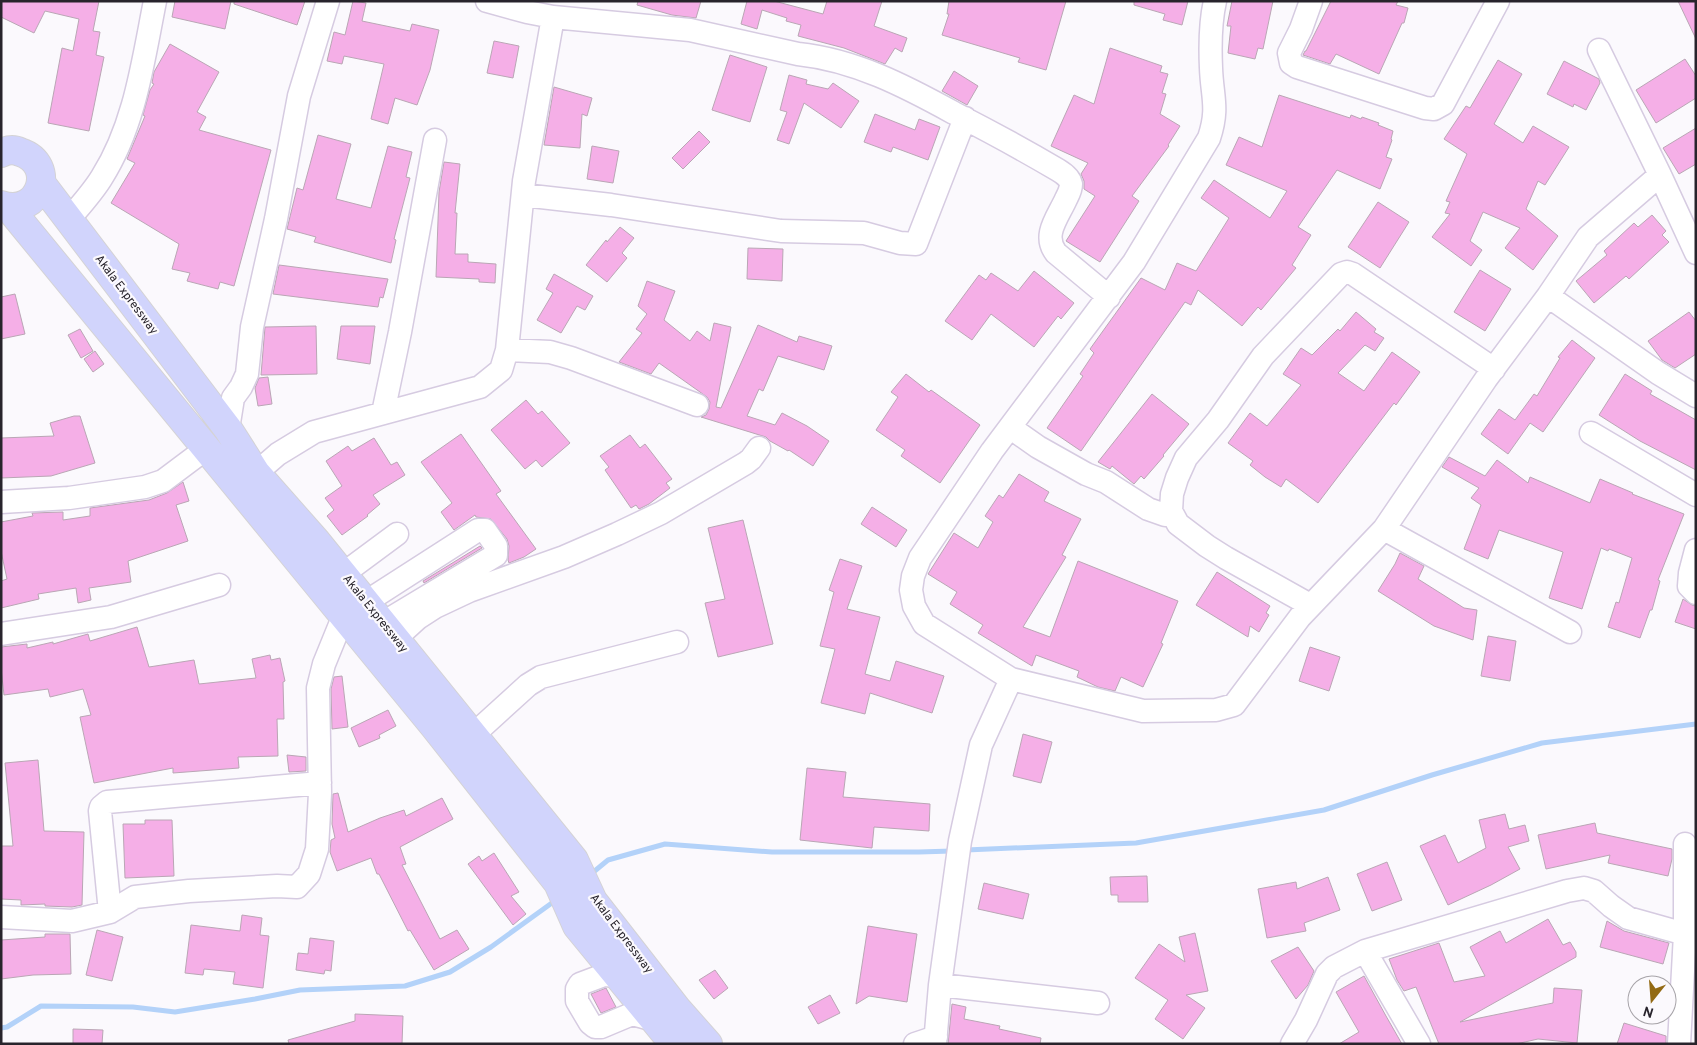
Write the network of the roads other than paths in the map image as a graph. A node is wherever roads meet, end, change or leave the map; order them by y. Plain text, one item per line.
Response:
1 (156, 1) edge
2 (328, 1) edge
3 (487, 1) edge
4 (1215, 1) edge
5 (1311, 1) edge
6 (1498, 1) edge
7 (553, 17) junction
8 (1599, 50) dead end
9 (964, 118) junction
10 (435, 140) dead end
11 (6, 145) edge
12 (1660, 175) junction
13 (41, 183) junction
14 (523, 195) junction
15 (5, 207) edge
16 (69, 220) junction
17 (1696, 253) edge
18 (1548, 296) junction
19 (1109, 297) junction
20 (507, 350) junction
21 (1494, 369) junction
22 (1696, 396) edge
23 (697, 405) dead end
24 (383, 413) junction
25 (1011, 428) junction
26 (228, 429) junction
27 (1591, 433) dead end
28 (206, 448) junction
29 (759, 448) dead end
30 (256, 473) junction
31 (1696, 495) edge
32 (1, 502) edge
33 (1171, 511) junction
34 (1384, 529) junction
35 (397, 534) dead end
36 (1696, 550) edge
37 (343, 574) junction
38 (219, 585) dead end
39 (1696, 593) edge
40 (1310, 605) junction
41 (355, 609) junction
42 (389, 631) junction
43 (1570, 632) dead end
44 (1, 634) edge
45 (677, 642) dead end
46 (1011, 679) junction
47 (473, 735) junction
48 (320, 783) junction
49 (1685, 844) dead end
50 (110, 912) junction
51 (1, 917) edge
52 (1685, 934) junction
53 (1365, 951) junction
54 (611, 976) junction
55 (940, 985) junction
56 (1098, 1003) dead end
57 (643, 1017) junction
58 (928, 1042) edge
59 (674, 1044) edge
60 (708, 1044) edge
61 (1292, 1044) edge
62 (1419, 1044) edge
63 (1679, 1044) edge

1 - 16 street
2 - 26 street
3 - 7 street
4 - 19 street
5 - 6 street
7 - 9 street
7 - 14 street
8 - 12 street
9 - 14 street
9 - 19 street
10 - 24 street
11 - 13 main road
12 - 17 street
12 - 18 street
13 - 15 main road
13 - 16 main road, Akala Expressway
14 - 20 street
15 - 28 main road, Akala Expressway
16 - 26 main road, Akala Expressway
18 - 21 street
18 - 22 street
19 - 25 street
20 - 23 street
20 - 24 street
21 - 33 street
21 - 34 street
24 - 30 street
25 - 33 street
25 - 46 street
26 - 30 main road, Akala Expressway
27 - 31 street
28 - 32 street
28 - 41 main road, Akala Expressway
29 - 42 street
30 - 37 main road, Akala Expressway
33 - 40 street
34 - 40 street
34 - 43 street
35 - 37 street
36 - 39 street
37 - 41 main road, Akala Expressway
38 - 44 street
40 - 46 street
41 - 42 main road, Akala Expressway
41 - 42 street
41 - 48 street
41 - 54 main road, Akala Expressway
42 - 47 main road, Akala Expressway
45 - 47 street
46 - 55 street
47 - 60 main road, Akala Expressway
48 - 50 street
48 - 50 street
49 - 52 street
50 - 51 street
52 - 53 street
52 - 63 street
53 - 61 street
53 - 62 street
54 - 57 main road, Akala Expressway
54 - 57 street
55 - 56 street
55 - 58 street
57 - 59 main road, Akala Expressway

